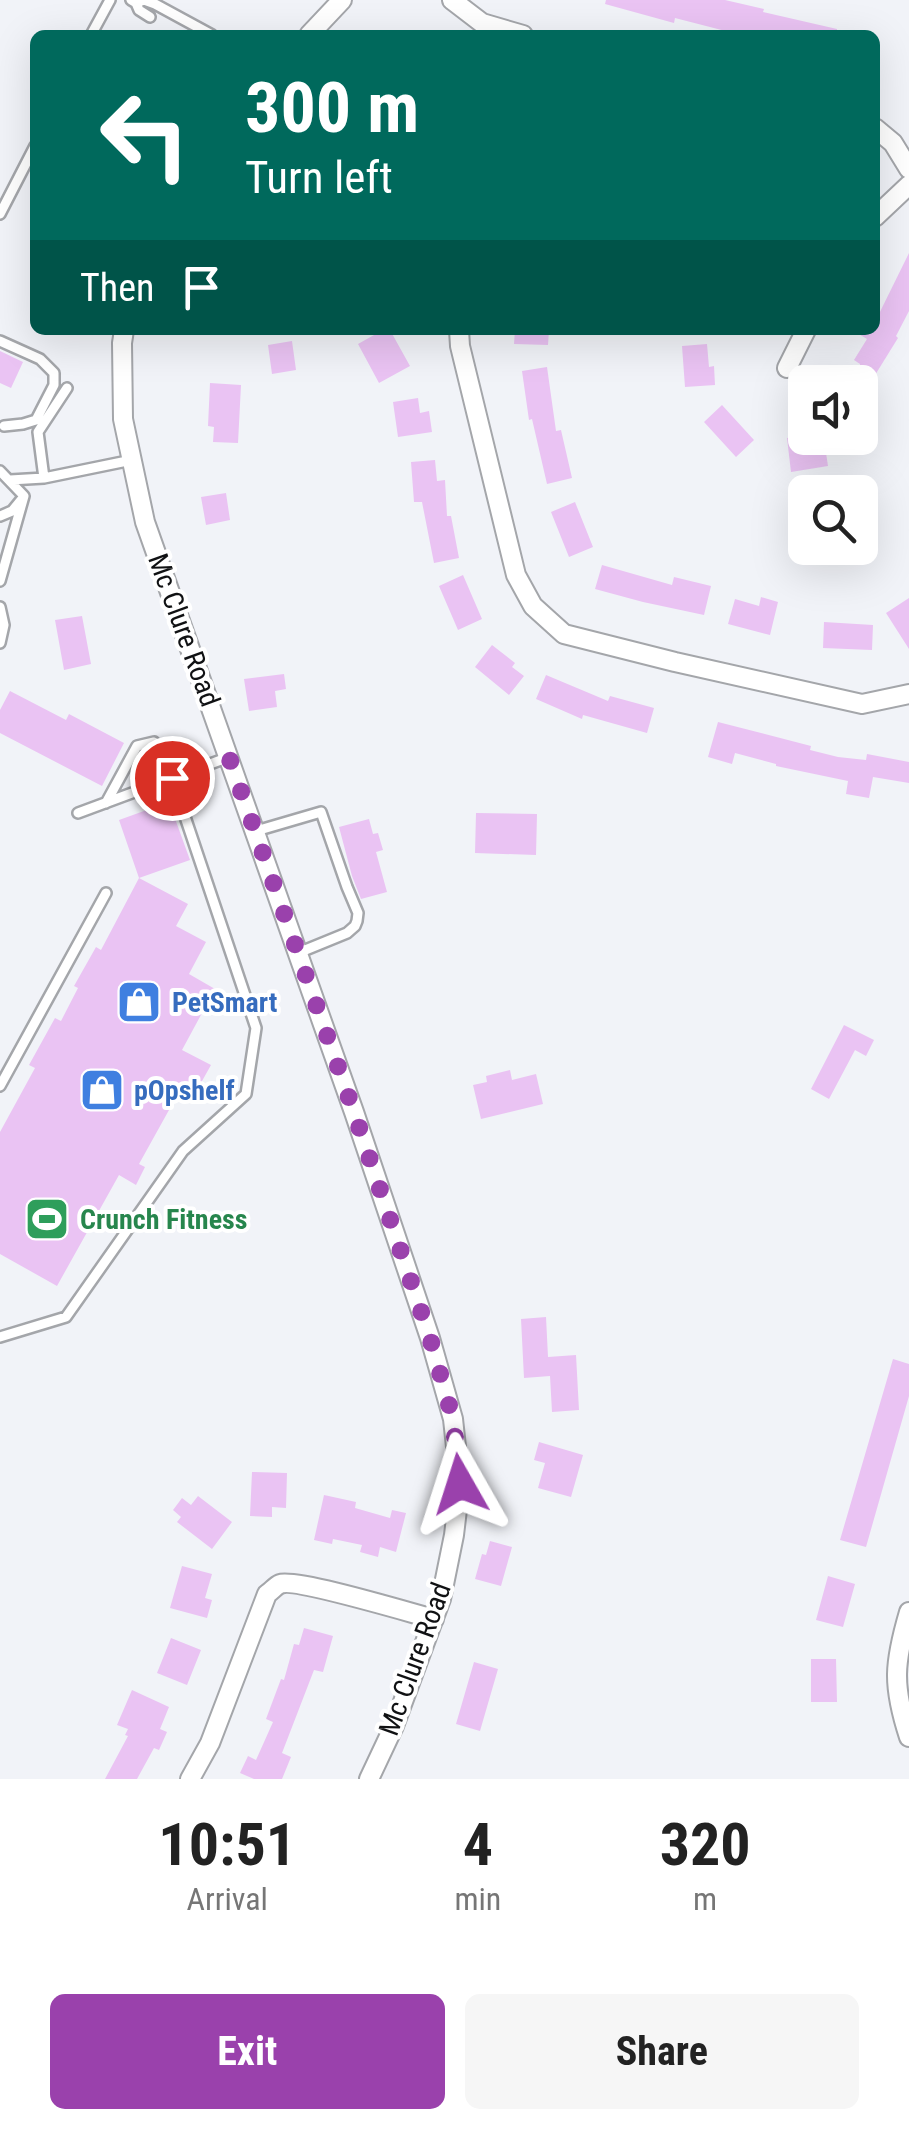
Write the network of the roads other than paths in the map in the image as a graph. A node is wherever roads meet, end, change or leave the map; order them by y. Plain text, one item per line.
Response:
1 (110, 0) edge
2 (342, 0) edge
3 (452, 0) edge
4 (134, 1) edge
5 (150, 17) dead end
6 (95, 30) edge
7 (203, 30) edge
8 (315, 30) edge
9 (506, 30) edge
10 (880, 132) edge
11 (30, 156) edge
12 (909, 169) edge
13 (909, 186) edge
14 (880, 212) edge
15 (0, 214) edge
16 (123, 335) edge
17 (459, 335) edge
18 (803, 335) edge
19 (0, 340) edge
20 (786, 368) dead end
21 (67, 388) dead end
22 (4, 426) dead end
23 (132, 460) junction
24 (0, 471) edge
25 (44, 478) junction
26 (10, 480) junction
27 (24, 496) junction
28 (0, 516) edge
29 (1, 578) edge
30 (0, 607) edge
31 (0, 643) edge
32 (909, 694) edge
33 (229, 757) junction
34 (172, 778) junction
35 (106, 803) junction
36 (78, 813) dead end
37 (256, 831) junction
38 (106, 894) dead end
39 (298, 954) junction
40 (0, 1086) edge
41 (0, 1337) edge
42 (909, 1612) edge
43 (434, 1618) junction
44 (909, 1737) edge
45 (190, 1779) edge
46 (368, 1779) edge

1 - 6 lane
2 - 8 street
3 - 9 street
4 - 5 lane
4 - 7 lane
10 - 12 street
11 - 15 lane
13 - 14 street
16 - 23 street, Mc Clure Road
17 - 32 street
18 - 20 street
19 - 22 lane
21 - 25 lane
23 - 25 lane
23 - 33 street, Mc Clure Road
24 - 26 lane
25 - 26 lane
26 - 27 lane
27 - 28 lane
27 - 29 lane
30 - 31 lane
33 - 34 lane
33 - 37 street, Mc Clure Road
34 - 35 lane
34 - 35 lane
34 - 41 lane
35 - 36 lane
37 - 39 street, Mc Clure Road
37 - 39 lane
38 - 40 lane
39 - 43 street, Mc Clure Road
42 - 44 street
43 - 45 street
43 - 46 street, Mc Clure Road

